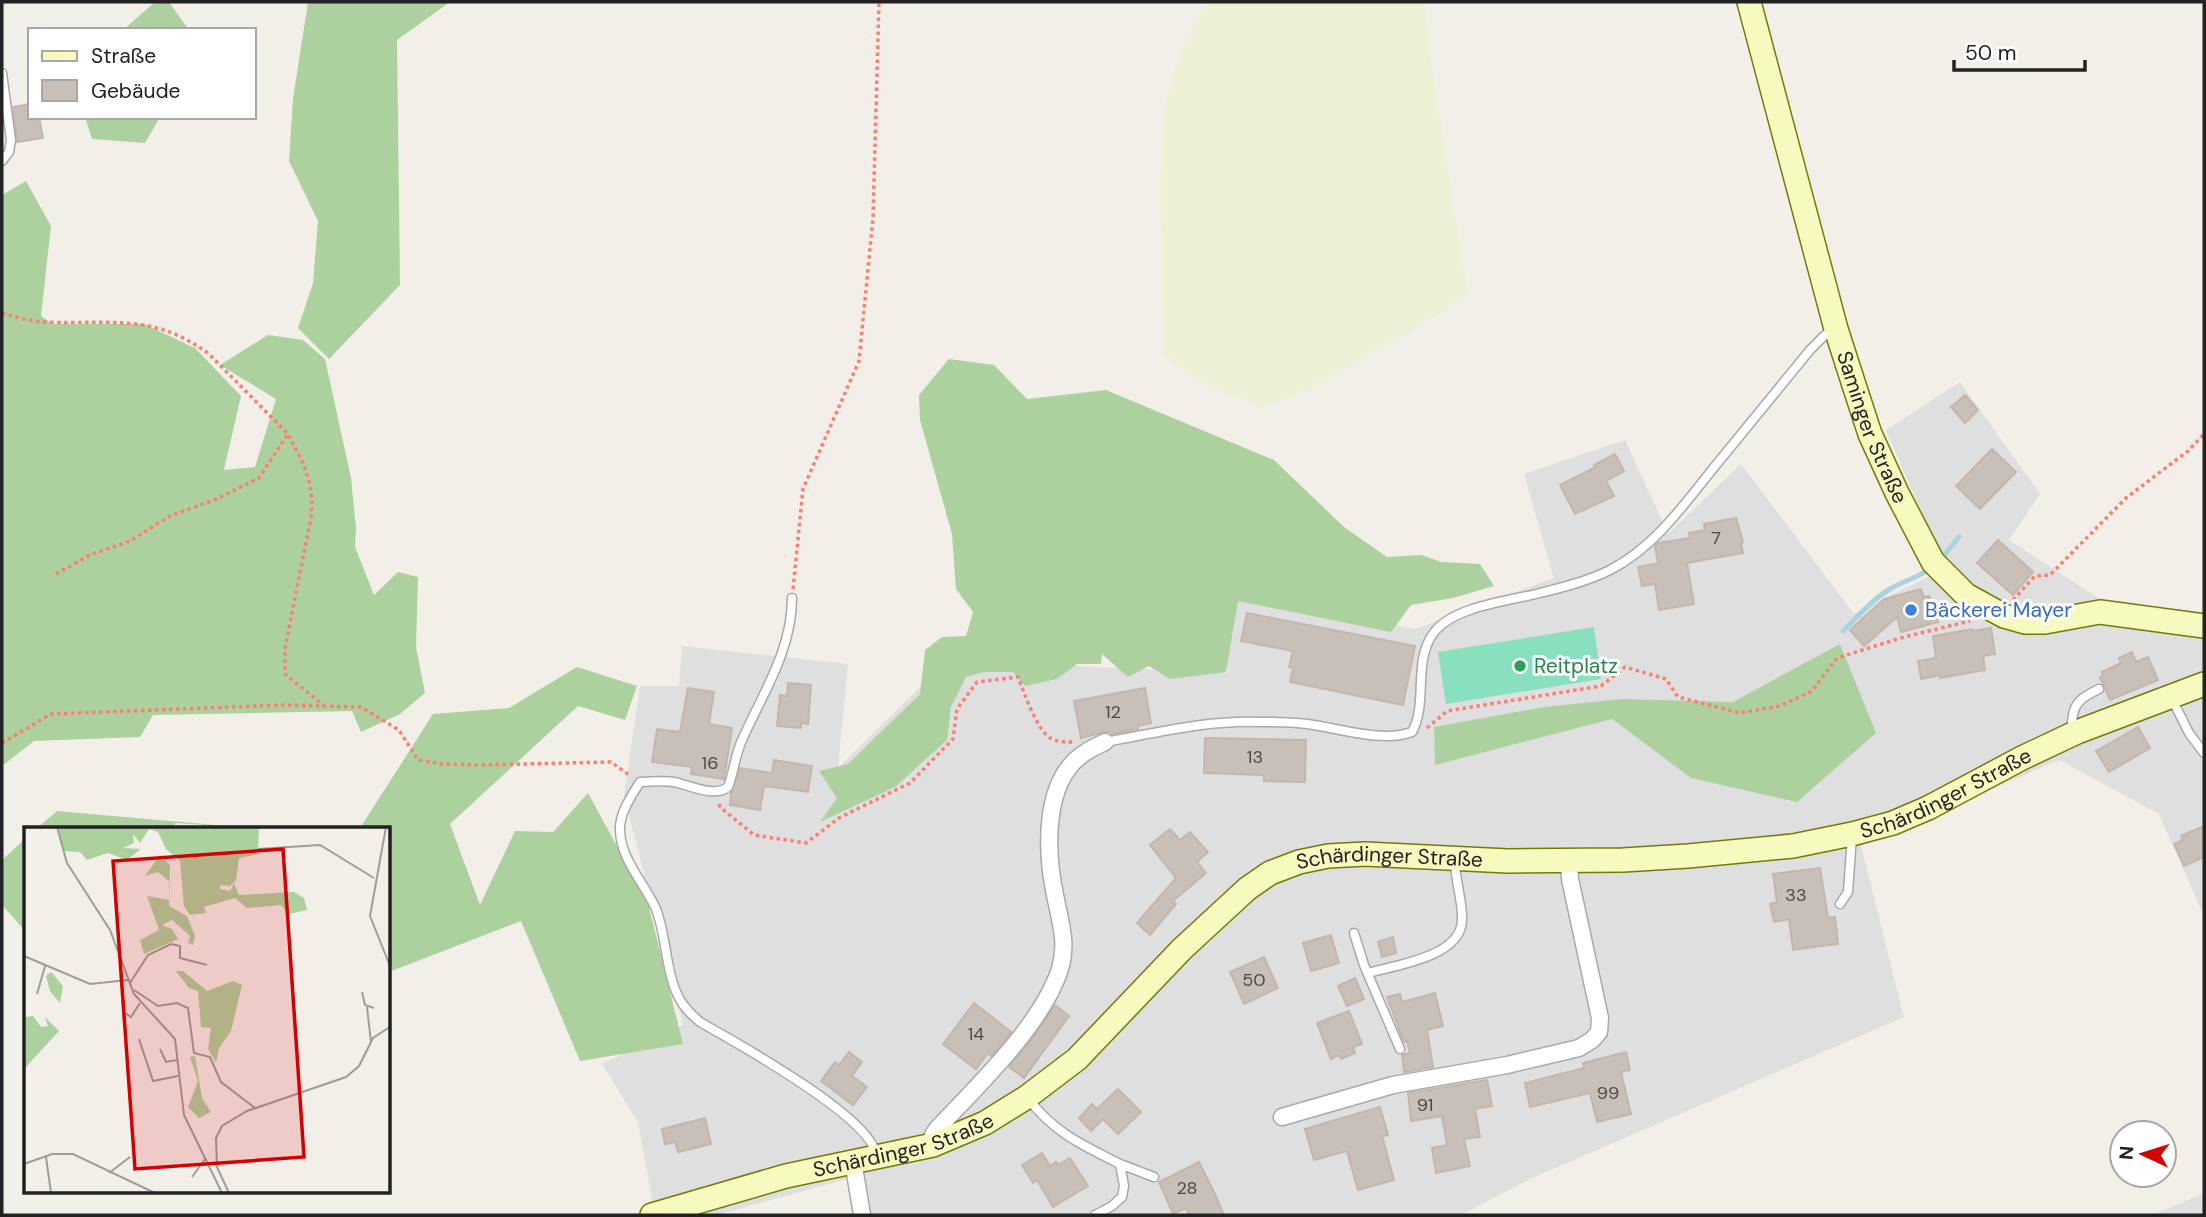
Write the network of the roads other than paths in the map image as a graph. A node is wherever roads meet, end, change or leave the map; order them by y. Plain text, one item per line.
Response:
1 (1749, 2) edge
2 (2, 73) edge
3 (2, 161) edge
4 (1836, 329) junction
5 (792, 598) road end
6 (2204, 626) edge
7 (2204, 684) edge
8 (2099, 689) dead end
9 (2171, 696) junction
10 (2072, 734) junction
11 (1105, 743) joint
12 (2204, 753) edge
13 (1852, 834) junction
14 (1455, 859) junction
15 (1569, 861) junction
16 (1840, 904) dead end
17 (1354, 933) dead end
18 (1368, 973) junction
19 (1400, 1049) dead end
20 (1027, 1097) junction
21 (1282, 1117) dead end
22 (933, 1146) junction
23 (877, 1157) junction
24 (853, 1161) junction
25 (1120, 1164) junction
26 (1154, 1177) dead end
27 (652, 1215) edge
28 (862, 1215) edge
29 (1095, 1215) edge

1 - 4 main road, Saminger Straße
2 - 3 lane
4 - 6 main road, Saminger Straße
4 - 11 lane
5 - 23 lane
7 - 9 main road, Schärdinger Straße
8 - 10 lane
9 - 10 main road, Schärdinger Straße
9 - 12 lane
10 - 13 main road, Schärdinger Straße
11 - 22 street
13 - 15 main road, Schärdinger Straße
13 - 16 lane
14 - 15 main road, Schärdinger Straße
14 - 18 lane
14 - 20 main road, Schärdinger Straße
15 - 21 street
17 - 18 lane
18 - 19 lane
20 - 22 main road, Schärdinger Straße
20 - 25 lane
22 - 23 main road, Schärdinger Straße
23 - 24 main road, Schärdinger Straße
24 - 27 main road, Schärdinger Straße
24 - 28 street
25 - 26 lane
25 - 29 lane

